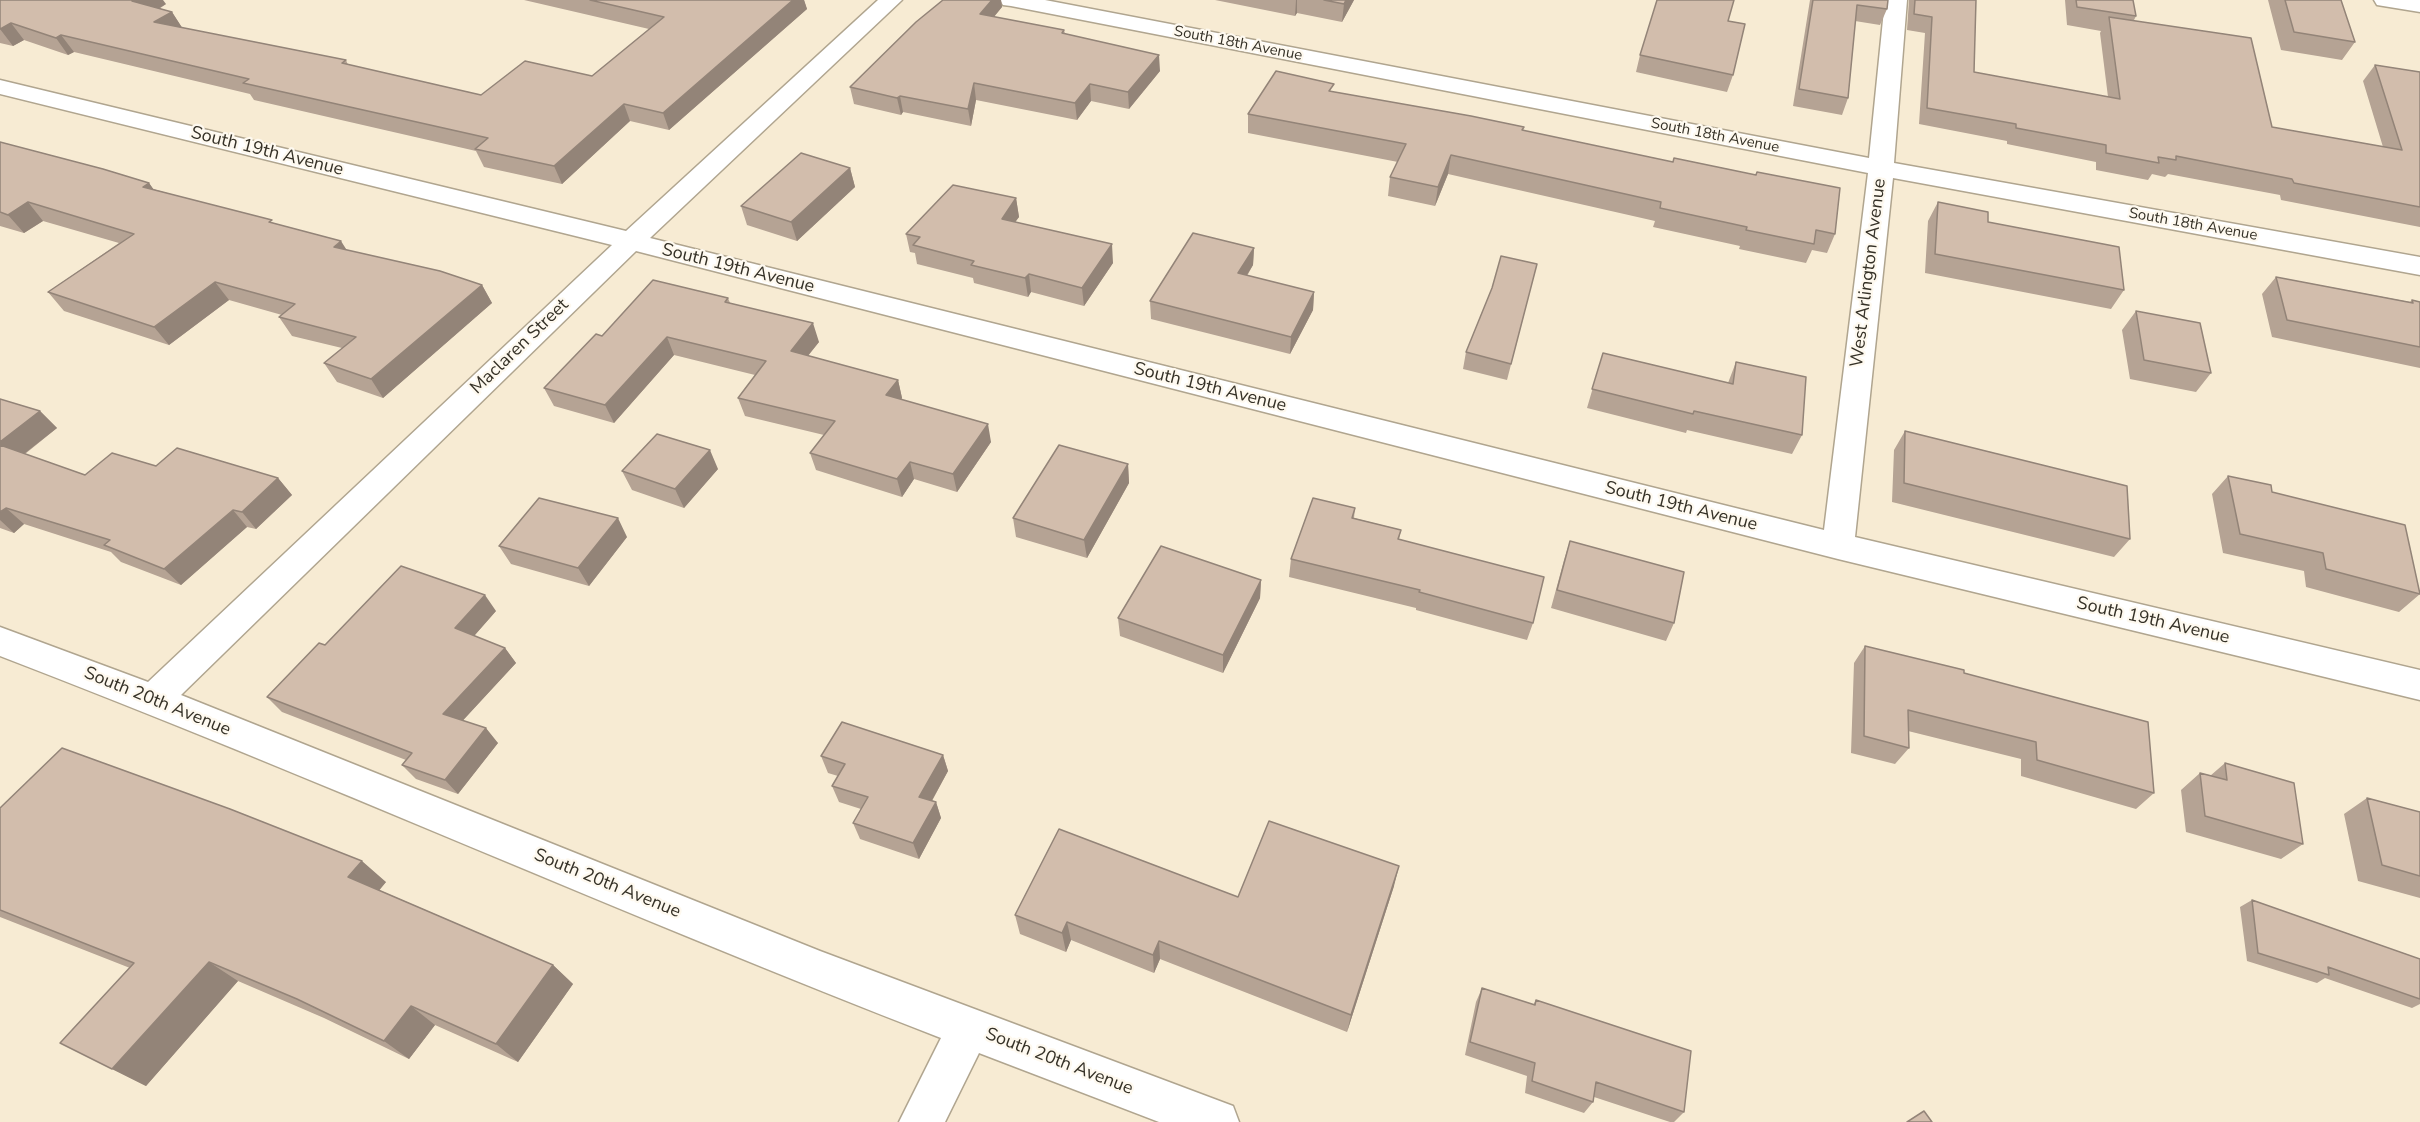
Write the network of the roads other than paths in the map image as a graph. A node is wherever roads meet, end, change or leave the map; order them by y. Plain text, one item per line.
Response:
1 (891, 0) edge
2 (1011, 0) edge
3 (1896, 0) edge
4 (2385, 0) edge
5 (2420, 5) edge
6 (0, 87) edge
7 (1881, 168) junction
8 (630, 241) junction
9 (2420, 266) edge
10 (1838, 546) junction
11 (0, 641) edge
12 (2420, 685) edge
13 (153, 699) junction
14 (969, 1028) junction
15 (921, 1122) edge
16 (1217, 1122) edge

1 - 8 street, Maclaren Street
2 - 7 street, South 18th Avenue
3 - 7 street, West Arlington Avenue
4 - 5 street
6 - 8 street, South 19th Avenue
7 - 9 street, South 18th Avenue
7 - 10 street, West Arlington Avenue
8 - 10 street, South 19th Avenue
8 - 13 street, Maclaren Street
10 - 12 street, South 19th Avenue
11 - 13 street, South 20th Avenue
13 - 14 street, South 20th Avenue
14 - 15 street
14 - 16 street, South 20th Avenue

